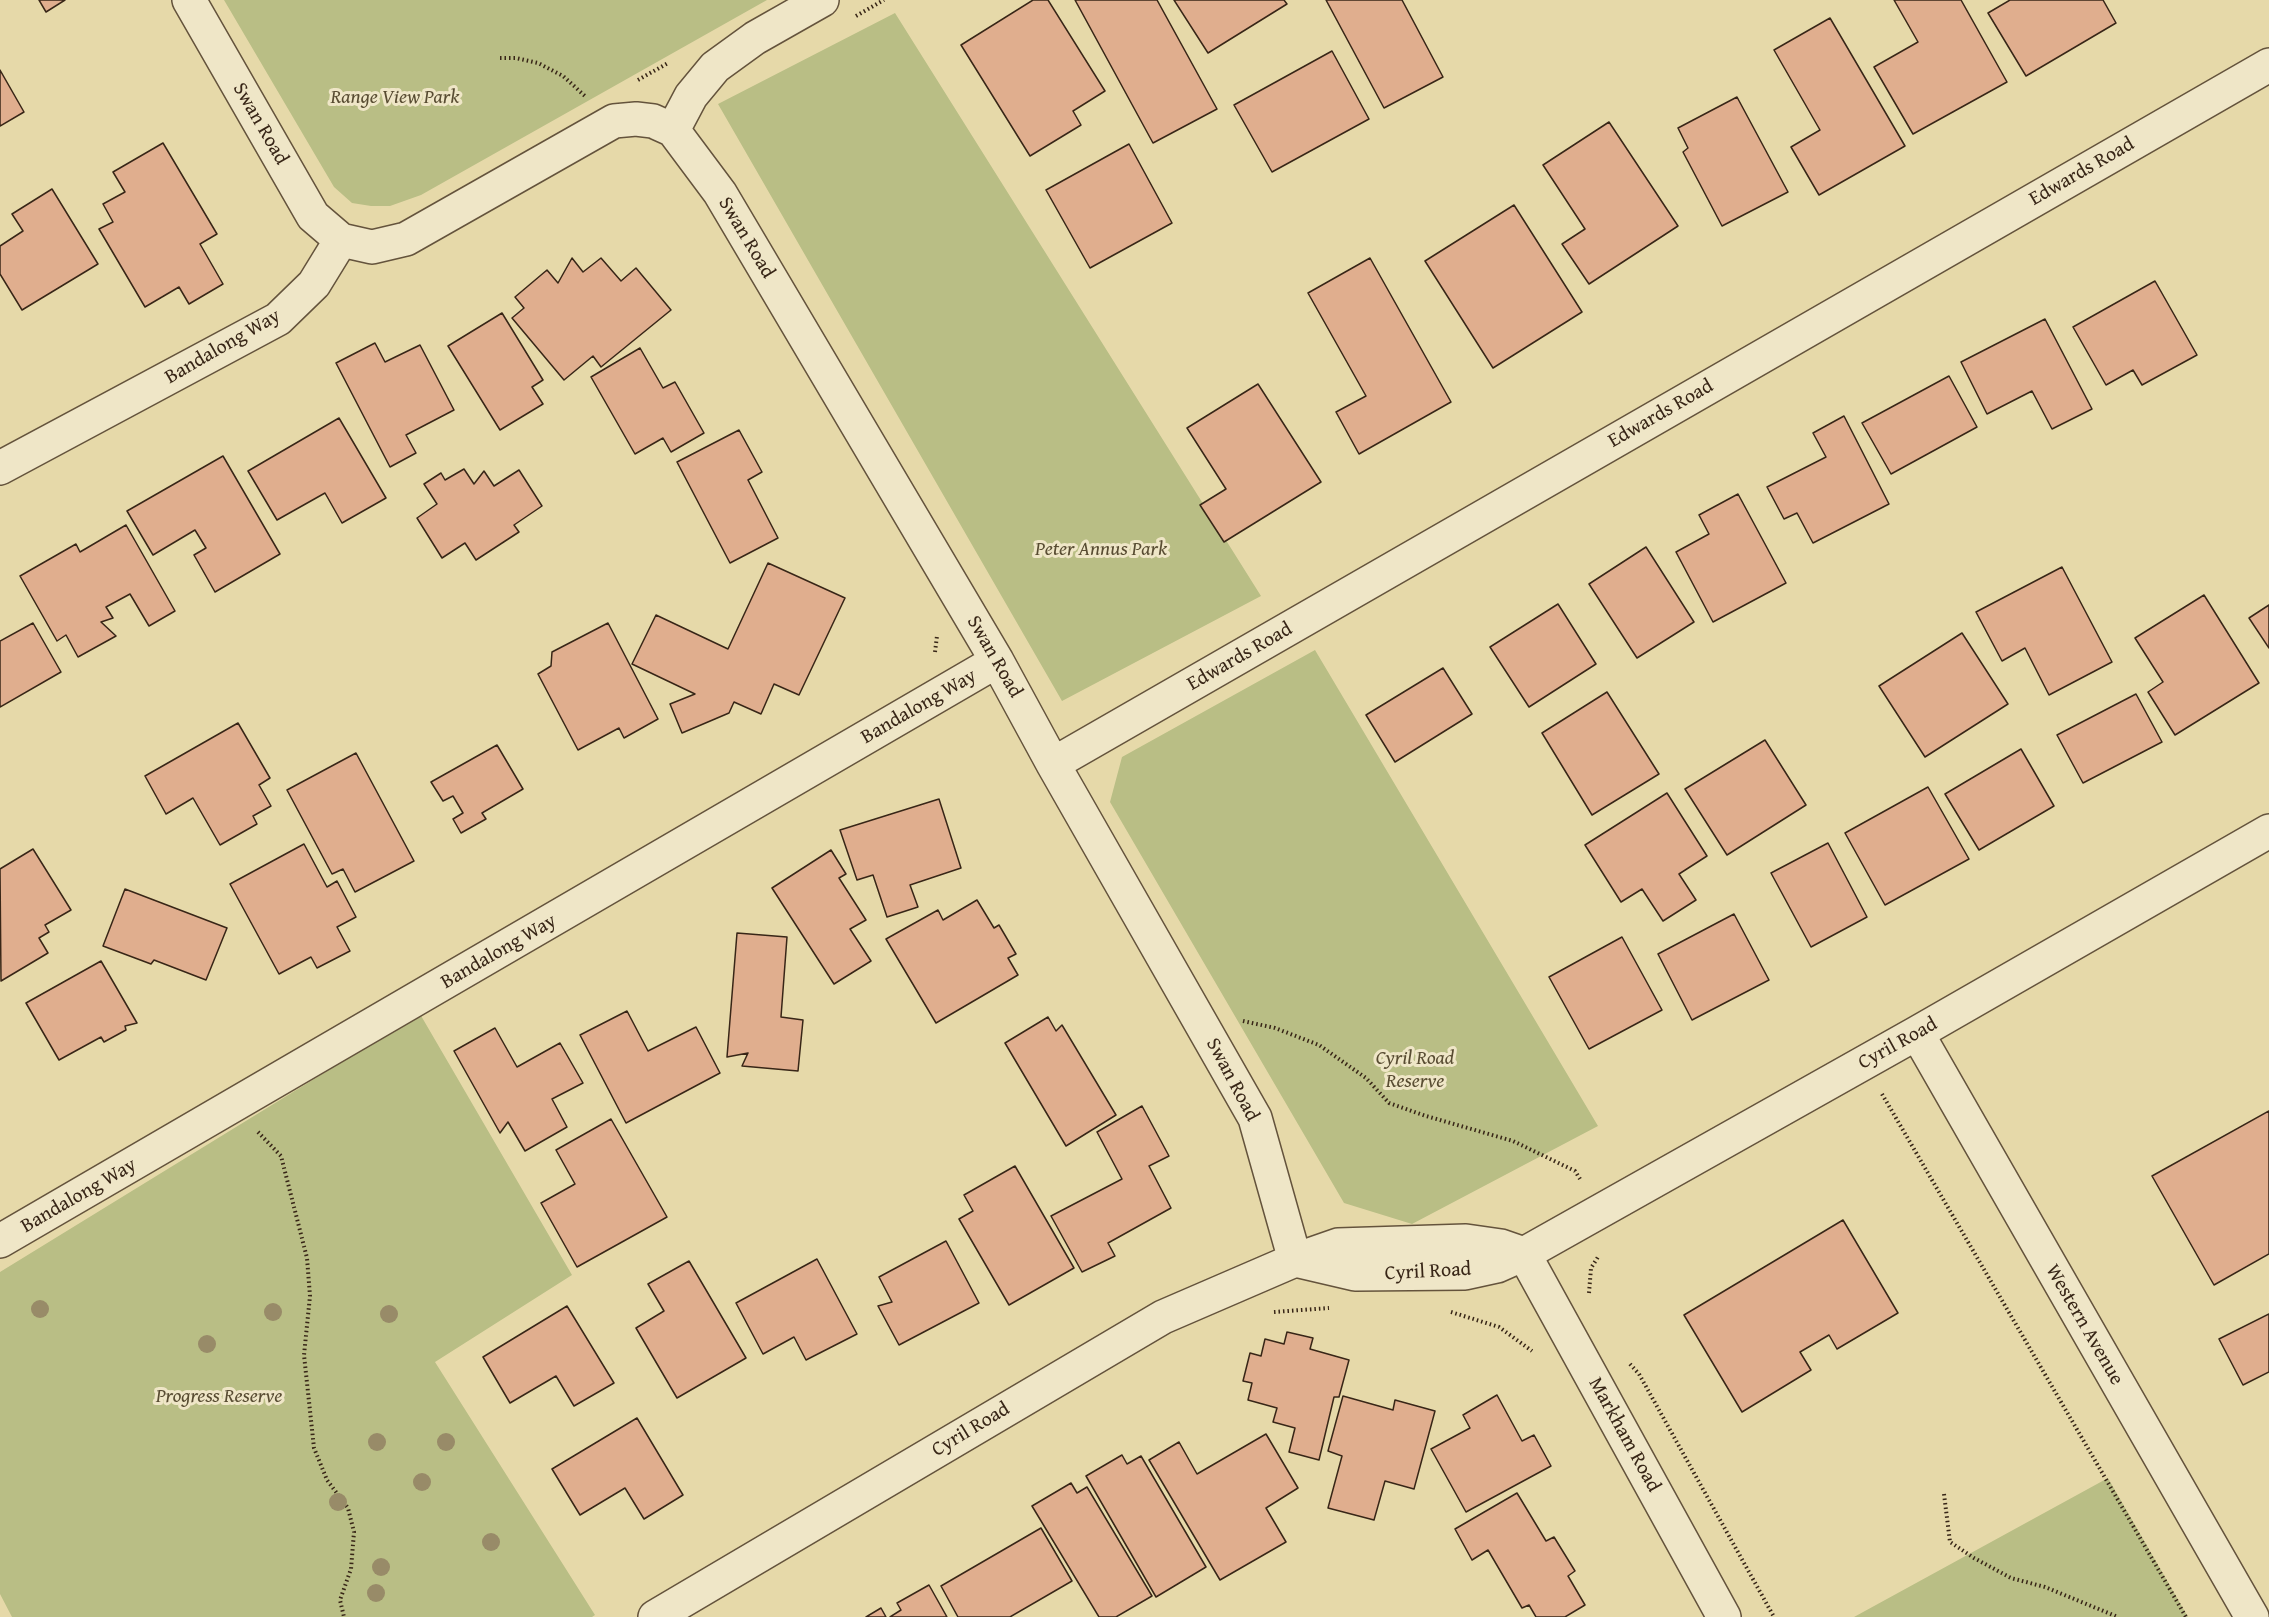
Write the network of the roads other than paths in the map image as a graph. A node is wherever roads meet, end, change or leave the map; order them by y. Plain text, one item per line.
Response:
1 (189, 0) edge
2 (822, 0) edge
3 (2269, 65) edge
4 (673, 130) junction
5 (341, 240) junction
6 (0, 468) edge
7 (997, 661) junction
8 (1053, 764) junction
9 (2269, 831) edge
10 (1917, 1033) junction
11 (0, 1241) edge
12 (1524, 1254) junction
13 (1295, 1260) junction
14 (655, 1617) edge
15 (1724, 1617) edge
16 (2252, 1617) edge

1 - 5 street, Swan Road
2 - 4 street
3 - 8 street, Edwards Road
4 - 5 street
4 - 7 street, Swan Road
5 - 6 street, Bandalong Way
7 - 8 street, Swan Road
7 - 11 street, Bandalong Way
8 - 13 street, Swan Road
9 - 10 street, Cyril Road
10 - 12 street, Cyril Road
10 - 16 street, Western Avenue
12 - 13 street, Cyril Road
12 - 15 street, Markham Road
13 - 14 street, Cyril Road

